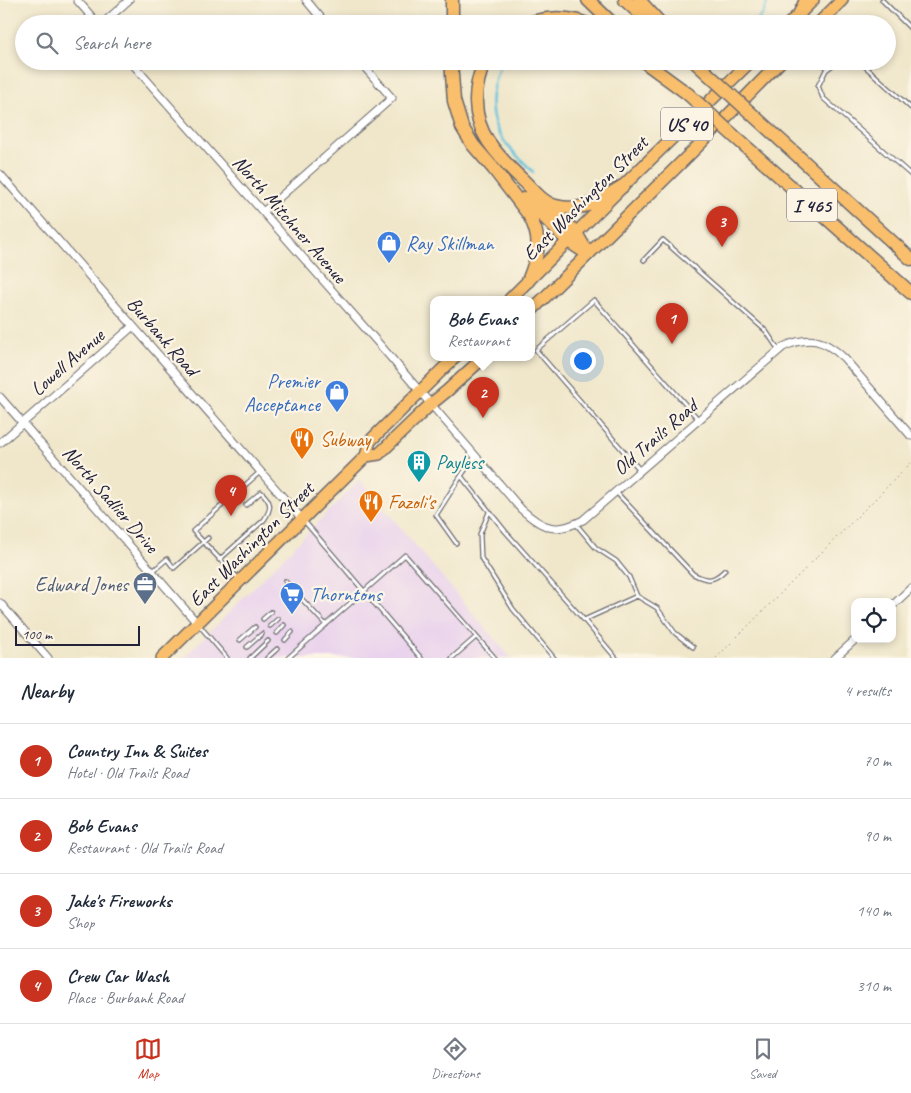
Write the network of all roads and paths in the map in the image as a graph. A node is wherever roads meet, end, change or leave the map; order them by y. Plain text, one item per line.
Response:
1 (77, 0) edge
2 (129, 0) edge
3 (306, 0) edge
4 (452, 0) edge
5 (588, 0) edge
6 (625, 0) edge
7 (639, 0) edge
8 (806, 0) edge
9 (813, 0) edge
10 (842, 0) edge
11 (882, 0) edge
12 (800, 13) joint
13 (90, 15) edge
14 (112, 15) edge
15 (318, 15) edge
16 (452, 15) edge
17 (604, 15) edge
18 (642, 15) edge
19 (653, 15) edge
20 (827, 15) edge
21 (911, 29) edge
22 (138, 70) edge
23 (367, 70) edge
24 (452, 70) edge
25 (482, 70) edge
26 (655, 70) edge
27 (663, 70) edge
28 (704, 70) edge
29 (742, 70) edge
30 (772, 70) edge
31 (826, 70) edge
32 (869, 70) edge
33 (688, 94) junction
34 (911, 108) edge
35 (493, 168) junction
36 (0, 174) edge
37 (911, 175) edge
38 (624, 186) junction
39 (542, 199) junction
40 (263, 212) junction
41 (572, 237) junction
42 (588, 254) junction
43 (911, 259) edge
44 (644, 260) dead end
45 (528, 281) junction
46 (911, 293) edge
47 (513, 296) edge
48 (535, 307) edge
49 (133, 326) junction
50 (779, 351) junction
51 (452, 361) edge
52 (480, 361) edge
53 (0, 397) edge
54 (425, 398) junction
55 (699, 420) junction
56 (23, 423) junction
57 (911, 436) edge
58 (0, 443) edge
59 (476, 457) junction
60 (911, 463) edge
61 (640, 471) junction
62 (261, 472) junction
63 (461, 476) junction
64 (616, 492) junction
65 (246, 505) dead end
66 (489, 511) junction
67 (302, 519) junction
68 (576, 524) junction
69 (208, 538) dead end
70 (203, 542) junction
71 (456, 544) dead end
72 (219, 560) junction
73 (725, 570) dead end
74 (152, 572) junction
75 (240, 581) junction
76 (285, 581) dead end
77 (911, 588) edge
78 (364, 592) junction
79 (637, 596) junction
80 (896, 602) edge
81 (0, 603) edge
82 (271, 612) dead end
83 (263, 619) dead end
84 (278, 619) dead end
85 (584, 620) junction
86 (197, 623) junction
87 (284, 625) dead end
88 (326, 625) junction
89 (270, 626) dead end
90 (255, 627) dead end
91 (292, 632) dead end
92 (277, 633) dead end
93 (262, 634) dead end
94 (476, 637) junction
95 (240, 640) dead end
96 (284, 640) dead end
97 (268, 641) dead end
98 (852, 643) edge
99 (247, 647) dead end
100 (693, 647) dead end
101 (277, 649) dead end
102 (48, 658) edge
103 (162, 658) edge
104 (227, 658) edge
105 (250, 658) edge
106 (267, 658) edge
107 (288, 658) edge
108 (421, 658) edge
109 (452, 658) edge
110 (495, 658) edge
111 (554, 658) edge
112 (616, 658) edge
113 (716, 658) edge
114 (835, 658) edge

1 - 13 street
2 - 14 street
3 - 15 street
4 - 16 highway
5 - 17 highway
6 - 18 highway
7 - 19 highway
8 - 12 highway
9 - 12 main road
10 - 20 main road
11 - 21 lane
22 - 40 street, North Mitchner Avenue
23 - 40 street
24 - 35 highway
25 - 39 highway, US 40
26 - 33 highway, US 40
27 - 33 highway, I 465
28 - 43 highway, I 465, bridge
29 - 38 main road, East Washington Street / US 40
30 - 42 main road, East Washington Street
31 - 37 lane
32 - 34 lane
33 - 46 highway, I 465, bridge
35 - 41 highway
35 - 45 highway
36 - 49 street, Burbank Road
38 - 39 highway, US 40
38 - 41 main road, East Washington Street
39 - 41 highway
40 - 54 street, North Mitchner Avenue
41 - 42 highway
41 - 45 main road, East Washington Street
42 - 48 main road, East Washington Street
44 - 50 lane
45 - 47 main road, East Washington Street
49 - 56 street, Lowell Avenue
49 - 62 street, Burbank Road
50 - 55 street, Old Trails Road
50 - 57 street, Old Trails Road
51 - 54 main road, East Washington Street
52 - 54 main road, East Washington Street
53 - 56 street, North Sadlier Drive
54 - 59 street, Old Trails Road
54 - 67 main road, East Washington Street
55 - 61 street, Old Trails Road
55 - 61 lane
56 - 58 street, Lowell Avenue
56 - 74 street, North Sadlier Drive
59 - 63 lane
59 - 68 street, Old Trails Road
60 - 113 path
61 - 64 street, Old Trails Road
62 - 67 street, Burbank Road
62 - 70 lane
63 - 66 lane
63 - 71 lane
64 - 68 street, Old Trails Road
64 - 73 lane
65 - 72 lane
66 - 85 lane
66 - 111 lane
67 - 75 main road, East Washington Street
67 - 78 lane
68 - 79 lane
69 - 70 lane
70 - 72 lane
70 - 74 lane
72 - 75 lane
74 - 86 street, North Sadlier Drive
75 - 86 main road, East Washington Street
76 - 88 lane
77 - 80 street
78 - 88 lane
78 - 94 lane
78 - 108 lane
79 - 85 lane
79 - 100 lane
81 - 102 street
82 - 83 lane
84 - 89 lane
85 - 112 lane
86 - 103 main road, East Washington Street
86 - 104 lane
87 - 92 lane
88 - 107 lane
90 - 95 lane
91 - 96 lane
93 - 99 lane
94 - 109 lane
94 - 110 lane
97 - 105 lane
98 - 114 street
101 - 106 lane

